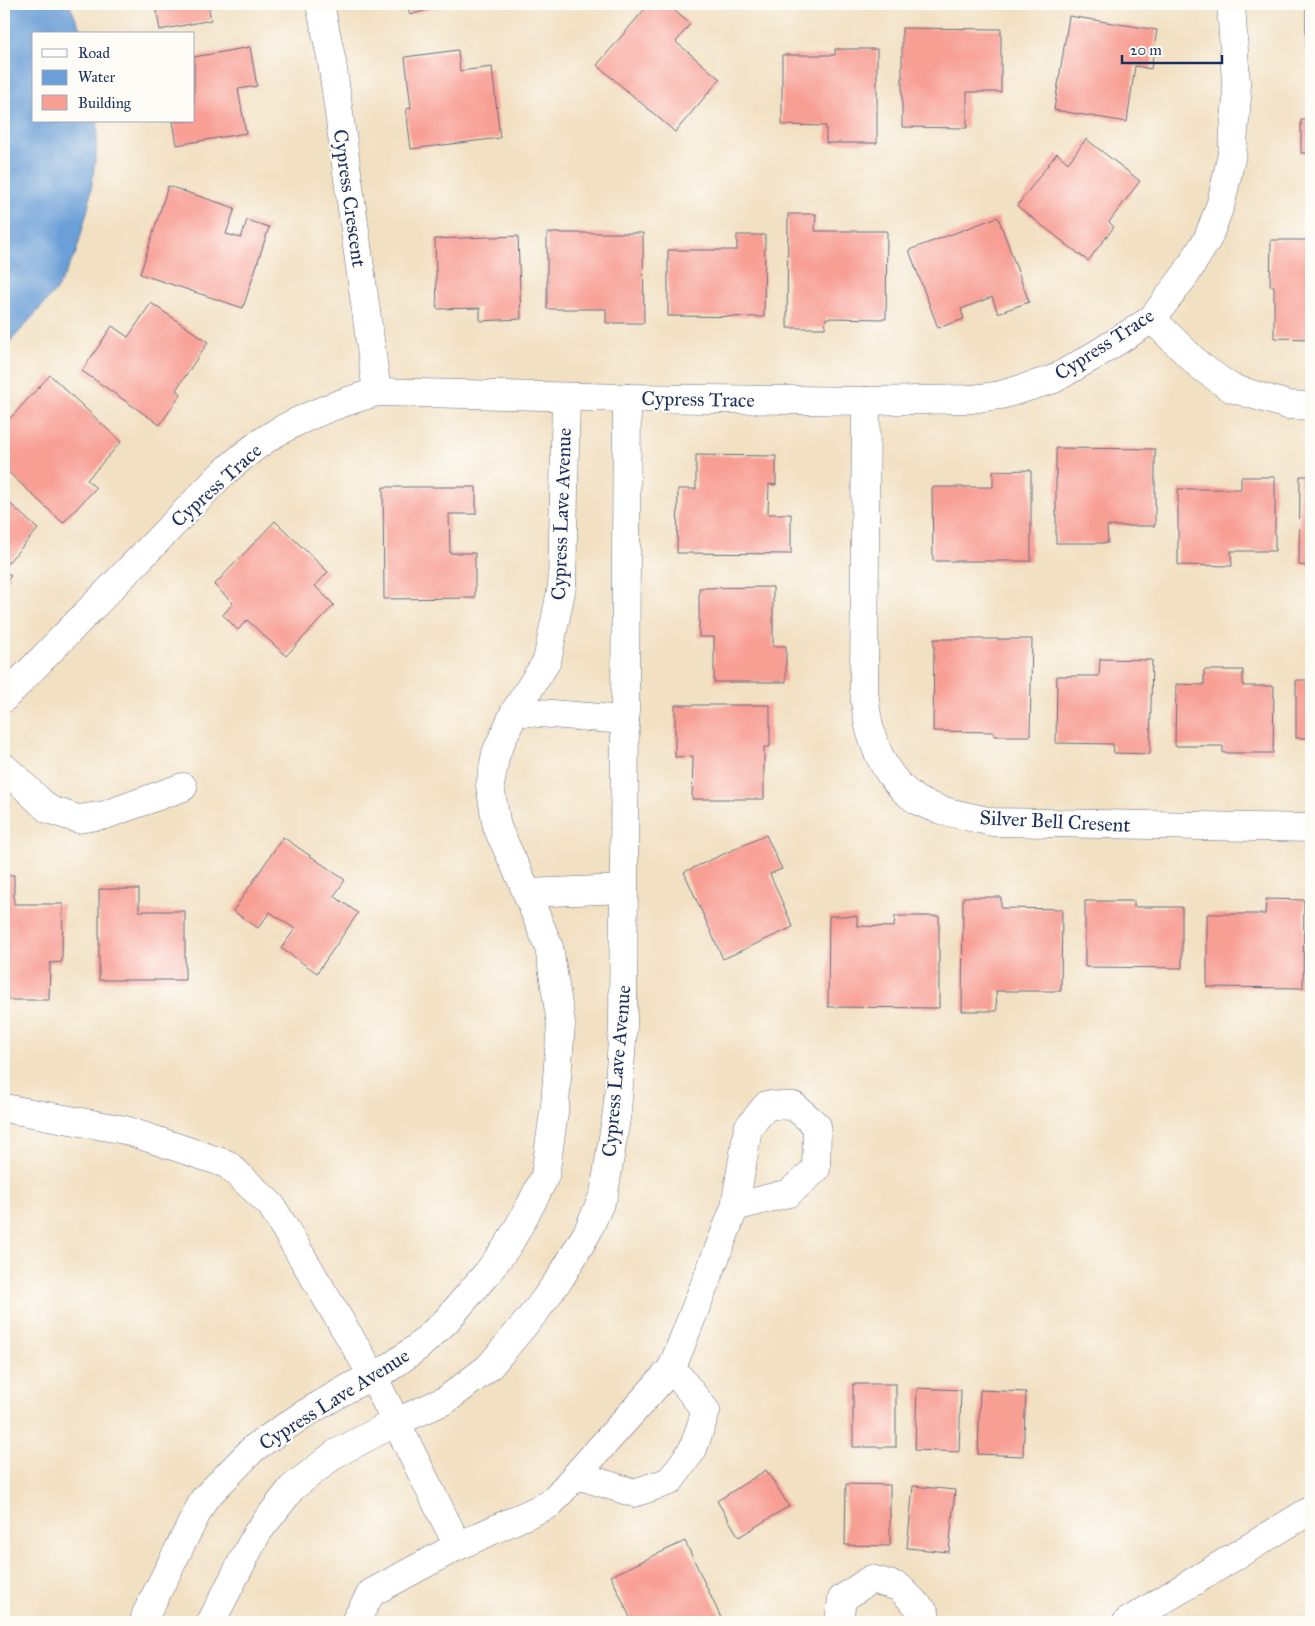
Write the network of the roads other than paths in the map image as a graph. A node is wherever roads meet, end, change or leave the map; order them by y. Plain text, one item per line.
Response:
1 (320, 4) edge
2 (1231, 4) edge
3 (1152, 319) junction
4 (377, 392) junction
5 (566, 397) junction
6 (628, 398) junction
7 (866, 401) junction
8 (1311, 406) edge
9 (4, 698) edge
10 (515, 711) junction
11 (625, 720) junction
12 (4, 768) edge
13 (183, 788) dead end
14 (1311, 828) edge
15 (624, 889) junction
16 (528, 893) junction
17 (4, 1108) edge
18 (735, 1207) dead end
19 (672, 1368) junction
20 (373, 1376) junction
21 (396, 1422) junction
22 (577, 1475) junction
23 (1311, 1510) edge
24 (458, 1546) junction
25 (144, 1622) edge
26 (211, 1622) edge
27 (355, 1622) edge
28 (839, 1622) edge
29 (924, 1622) edge
30 (1127, 1622) edge

1 - 4 street, Cypress Crescent
2 - 3 street, Cypress Trace
3 - 7 street, Cypress Trace
3 - 8 street
4 - 5 street, Cypress Trace
4 - 9 street, Cypress Trace
5 - 6 street, Cypress Trace
5 - 10 street, Cypress Lave Avenue
6 - 7 street, Cypress Trace
6 - 11 street, Cypress Lave Avenue
7 - 14 street, Silver Bell Cresent
10 - 11 street
10 - 16 street, Cypress Lave Avenue
11 - 15 street, Cypress Lave Avenue
12 - 13 street
15 - 16 street
15 - 21 street, Cypress Lave Avenue
16 - 20 street, Cypress Lave Avenue
17 - 20 street
18 - 19 street
19 - 22 street
19 - 22 street
20 - 21 street
20 - 25 street, Cypress Lave Avenue
21 - 24 street
21 - 26 street, Cypress Lave Avenue
22 - 24 street
23 - 30 street
24 - 27 street
28 - 29 street

